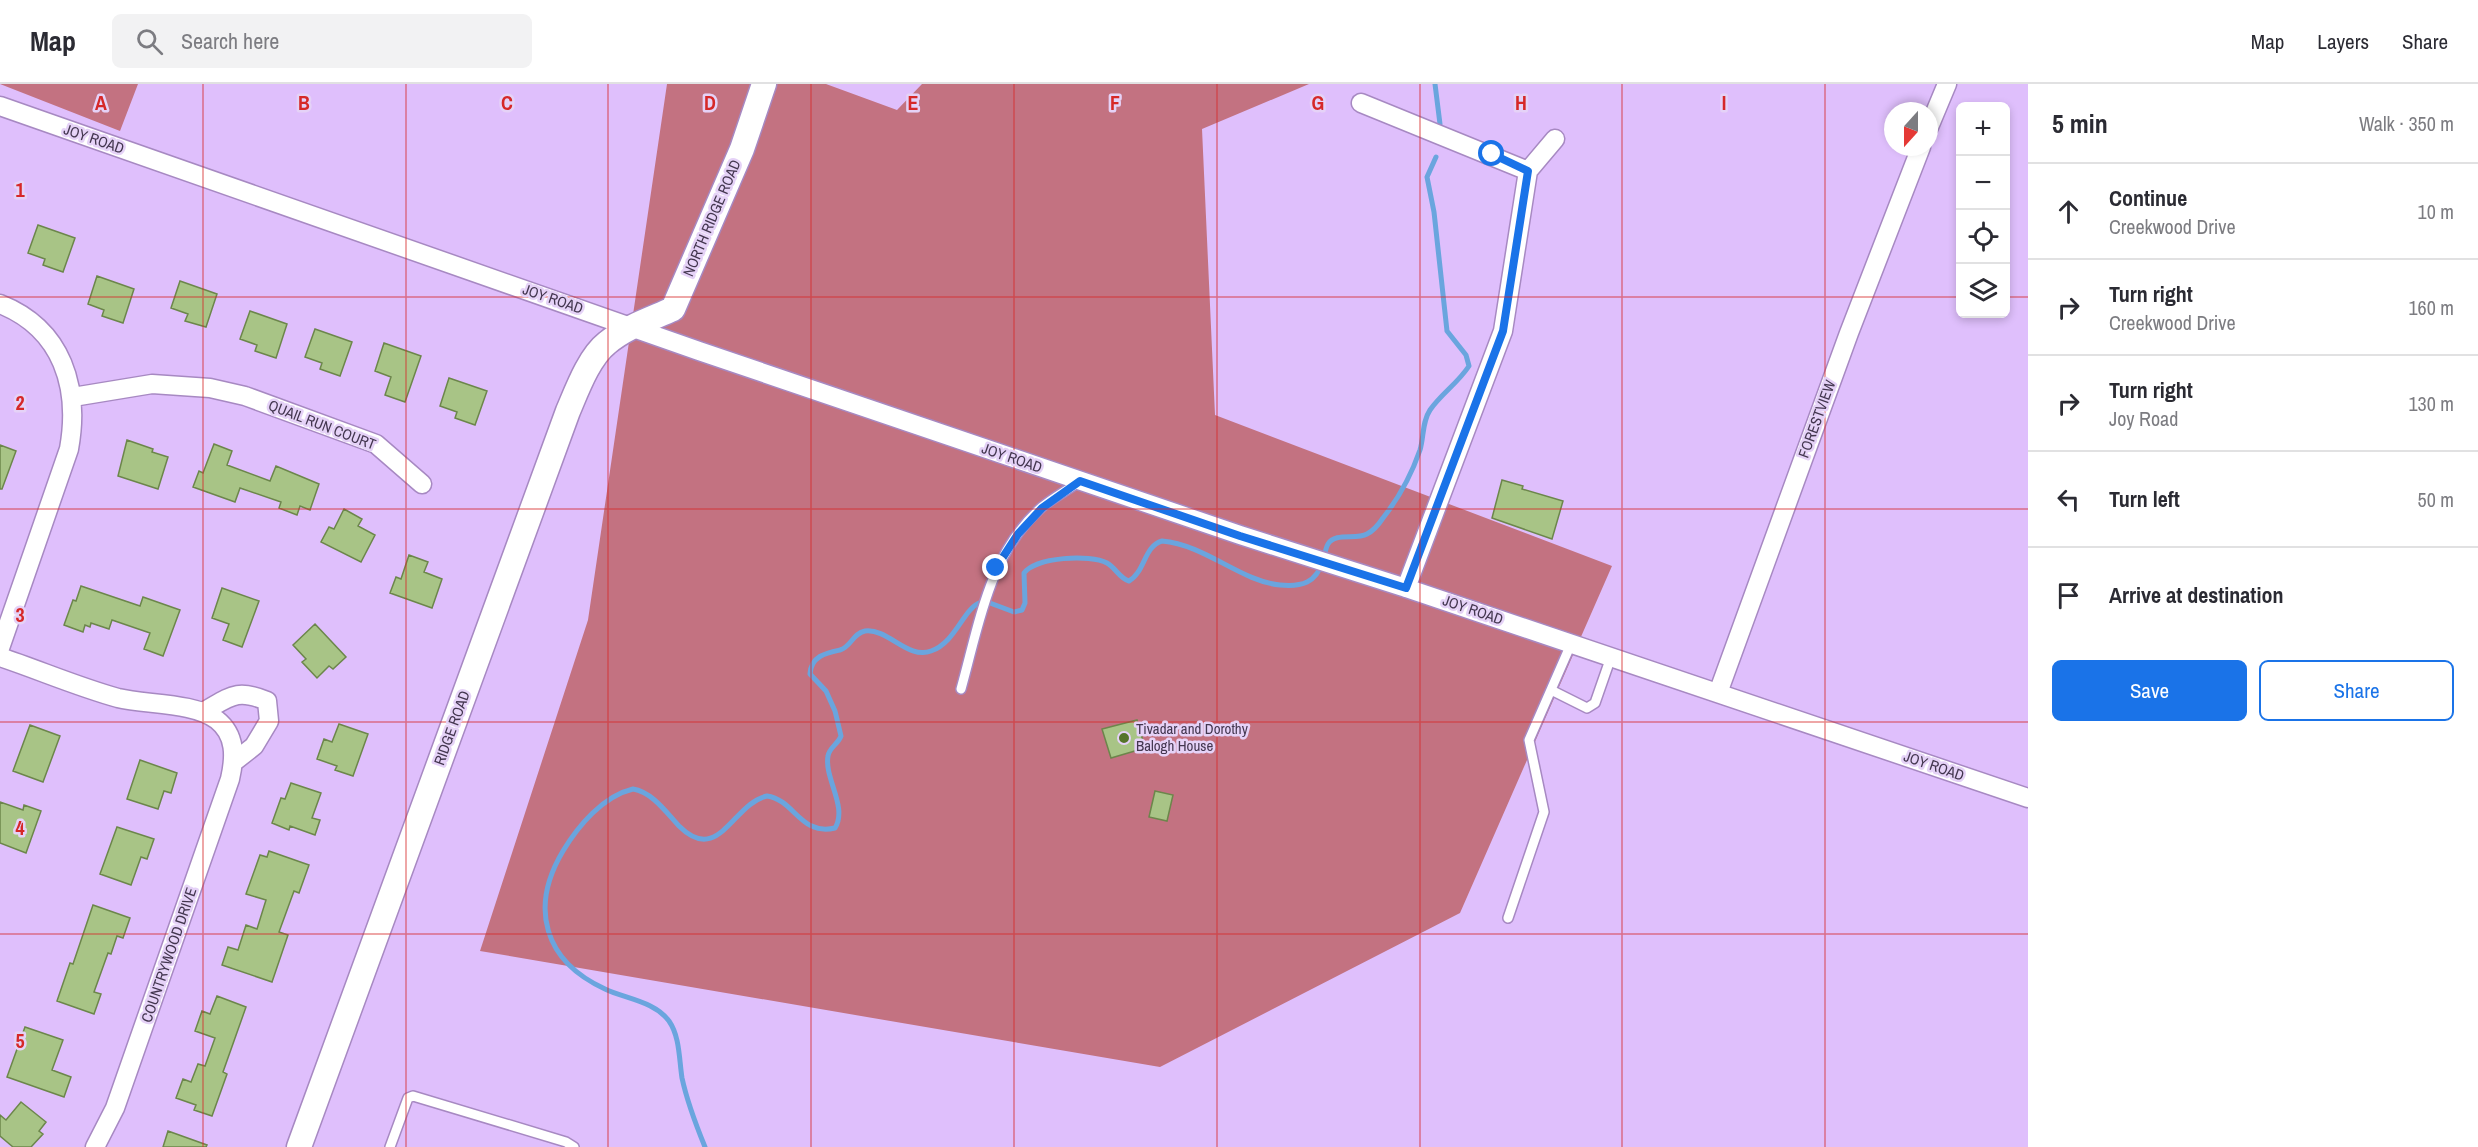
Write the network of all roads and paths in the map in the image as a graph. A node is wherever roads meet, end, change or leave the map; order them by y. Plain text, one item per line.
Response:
1 (764, 84) edge
2 (1947, 84) edge
3 (1361, 103) dead end
4 (0, 106) edge
5 (1938, 106) edge
6 (1555, 139) dead end
7 (1917, 156) edge
8 (1528, 171) junction
9 (0, 304) edge
10 (631, 327) junction
11 (73, 397) junction
12 (1080, 481) junction
13 (422, 484) dead end
14 (1406, 588) junction
15 (1571, 644) junction
16 (0, 648) edge
17 (0, 657) edge
18 (1611, 657) junction
19 (962, 689) dead end
20 (1551, 690) junction
21 (1718, 693) junction
22 (203, 712) junction
23 (235, 760) junction
24 (2028, 798) edge
25 (1508, 918) dead end
26 (95, 1147) edge
27 (299, 1147) edge
28 (390, 1147) edge
29 (574, 1147) edge

1 - 10 street, NORTH RIDGE ROAD
2 - 5 street
3 - 8 street
4 - 10 street, JOY ROAD
6 - 8 street
7 - 21 street, FORESTVIEW
8 - 14 street
9 - 11 street
10 - 12 street, JOY ROAD
10 - 27 street, RIDGE ROAD
11 - 13 street, QUAIL RUN COURT
11 - 16 street
12 - 14 street, JOY ROAD
12 - 19 lane
14 - 15 street, JOY ROAD
15 - 18 street, JOY ROAD
15 - 20 lane
17 - 22 street
18 - 20 lane
18 - 21 street, JOY ROAD
20 - 25 lane
21 - 24 street, JOY ROAD
22 - 23 street
22 - 23 street
23 - 26 street, COUNTRYWOOD DRIVE
28 - 29 lane

